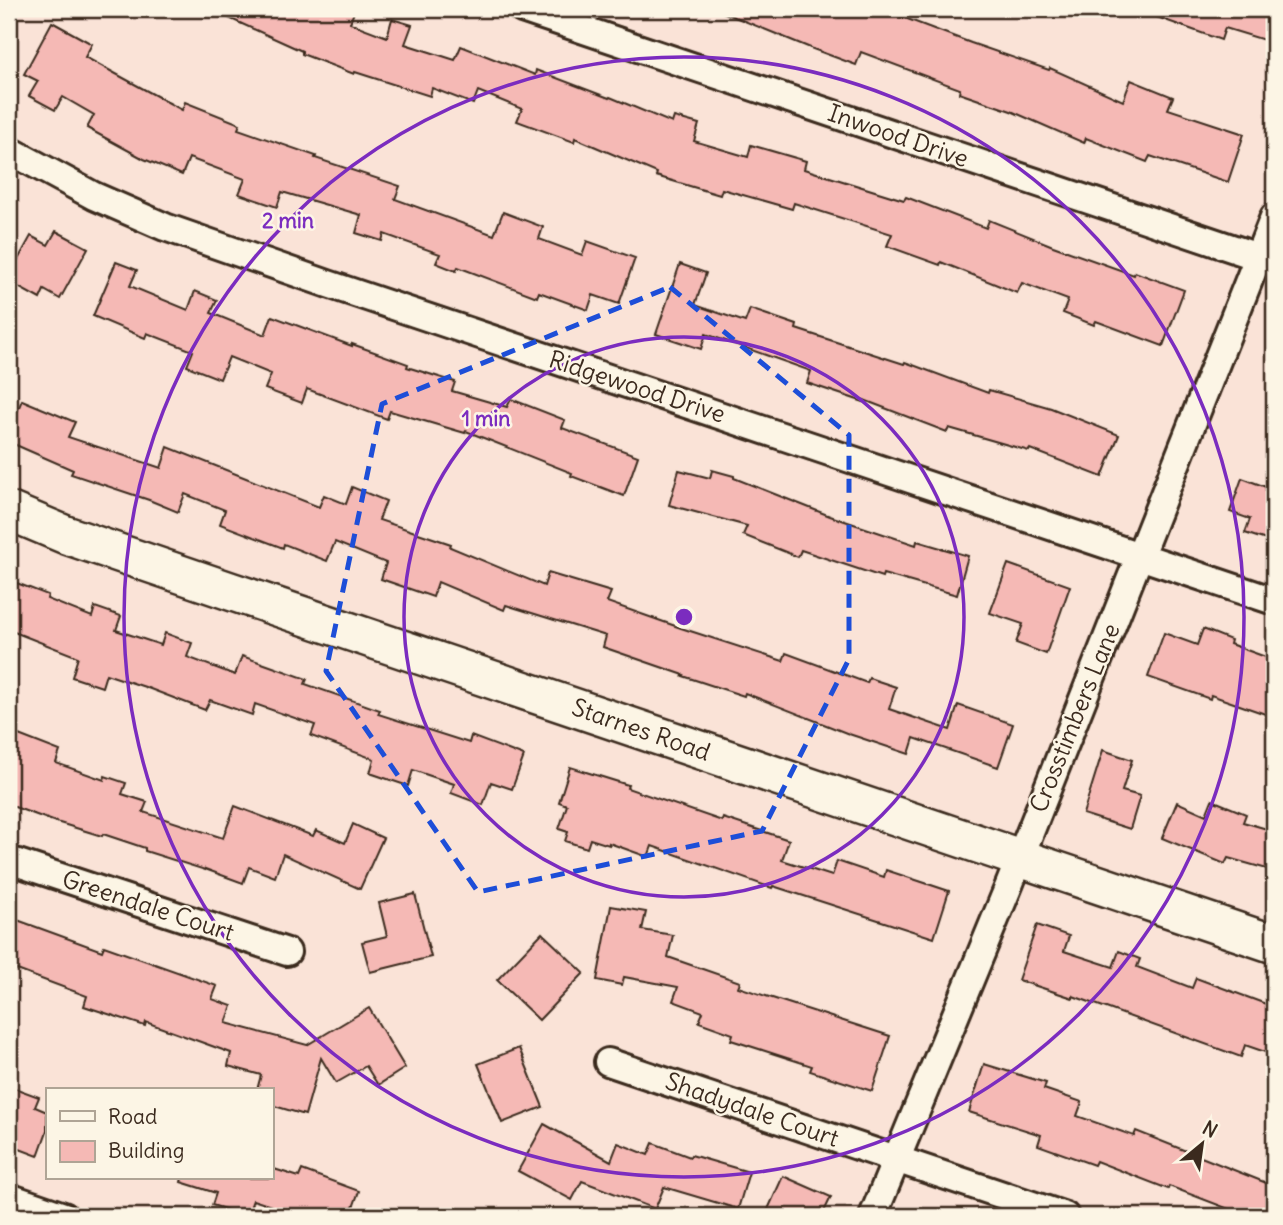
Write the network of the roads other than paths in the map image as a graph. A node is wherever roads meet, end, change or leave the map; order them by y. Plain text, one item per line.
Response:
1 (522, 9) edge
2 (9, 150) edge
3 (1274, 218) edge
4 (1266, 260) edge
5 (9, 511) edge
6 (1140, 555) junction
7 (1274, 601) edge
8 (1020, 858) junction
9 (9, 860) edge
10 (1274, 944) edge
11 (286, 952) dead end
12 (608, 1062) dead end
13 (896, 1159) junction
14 (9, 1197) edge
15 (64, 1216) edge
16 (873, 1216) edge
17 (1065, 1216) edge

1 - 4 street, Inwood Drive
2 - 6 street, Ridgewood Drive
3 - 4 street, Crosstimbers Lane
4 - 6 street, Crosstimbers Lane
5 - 8 main road, Starnes Road
6 - 7 street, Ridgewood Drive
6 - 8 street, Crosstimbers Lane
8 - 10 main road, Starnes Road
8 - 13 street, Crosstimbers Lane
9 - 11 street, Greendale Court
12 - 13 street, Shadydale Court
13 - 16 street, Crosstimbers Lane
13 - 17 street, Shadydale Court
14 - 15 street

